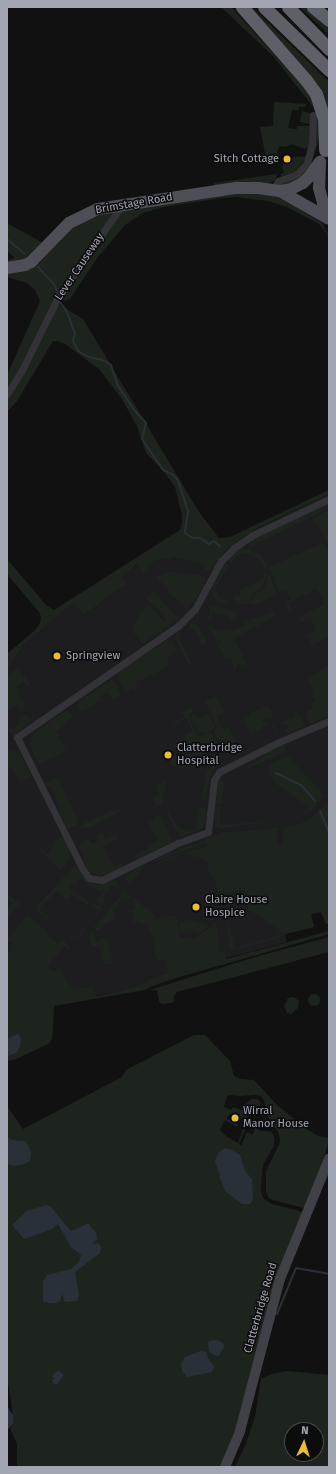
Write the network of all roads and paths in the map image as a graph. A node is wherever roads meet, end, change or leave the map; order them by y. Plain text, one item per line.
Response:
1 (242, 7) edge
2 (264, 7) edge
3 (288, 7) edge
4 (313, 7) edge
5 (329, 20) edge
6 (329, 49) edge
7 (329, 70) edge
8 (313, 115) dead end
9 (325, 152) edge
10 (276, 190) junction
11 (122, 205) junction
12 (329, 213) edge
13 (329, 219) edge
14 (7, 268) edge
15 (7, 394) edge
16 (329, 499) edge
17 (329, 721) edge
18 (329, 1159) edge
19 (225, 1467) edge

1 - 9 highway
2 - 7 highway
3 - 6 highway
4 - 5 highway
8 - 10 street
9 - 10 main road, Brimstage Road
9 - 12 main road
10 - 11 main road, Brimstage Road
10 - 13 main road, Brimstage Road
11 - 14 main road, Brimstage Road
11 - 15 street, Lever Causeway
16 - 17 street
18 - 19 main road, Clatterbridge Road

